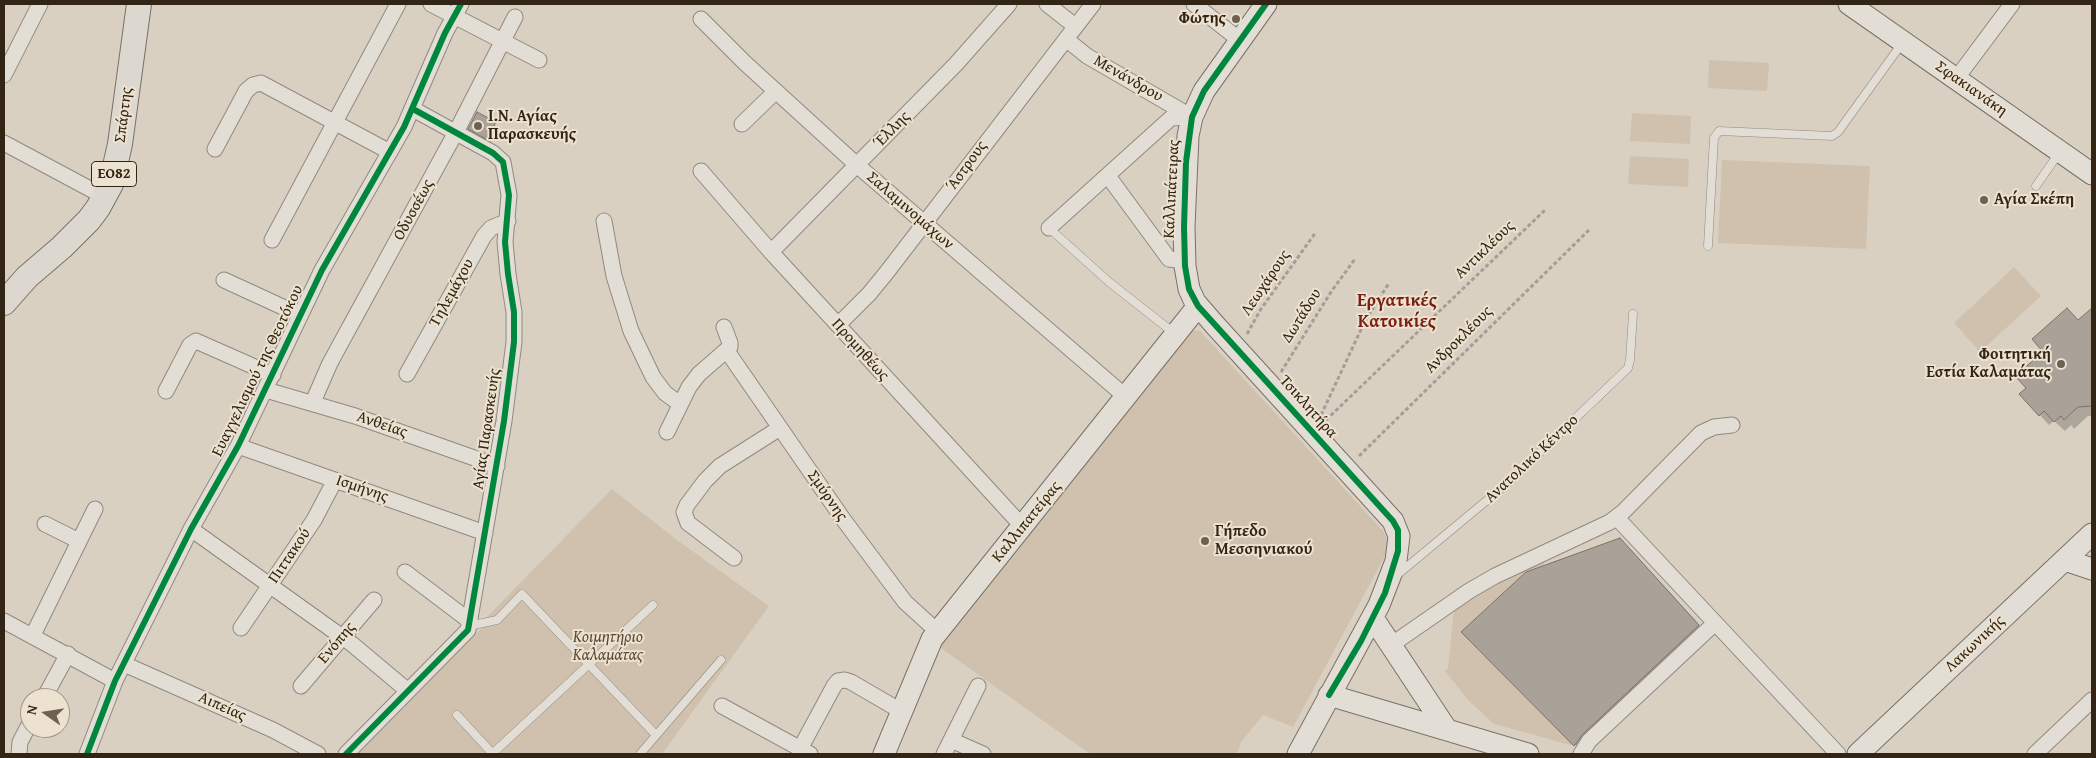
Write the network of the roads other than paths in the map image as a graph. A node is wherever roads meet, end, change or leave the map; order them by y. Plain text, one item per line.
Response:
1 (40, 4) edge
2 (139, 4) edge
3 (398, 4) edge
4 (432, 4) edge
5 (1009, 4) edge
6 (1047, 4) edge
7 (1093, 4) edge
8 (1194, 4) edge
9 (1266, 4) edge
10 (1849, 4) edge
11 (2012, 4) edge
12 (457, 10) edge
13 (515, 17) dead end
14 (701, 19) dead end
15 (1075, 26) junction
16 (1066, 39) junction
17 (1241, 41) junction
18 (502, 42) junction
19 (1903, 42) junction
20 (539, 60) dead end
21 (4, 75) edge
22 (1956, 79) junction
23 (776, 91) junction
24 (413, 109) junction
25 (1192, 117) junction
26 (334, 121) junction
27 (742, 124) dead end
28 (456, 132) junction
29 (4, 143) edge
30 (215, 149) dead end
31 (390, 152) junction
32 (2060, 152) junction
33 (858, 166) junction
34 (701, 171) dead end
35 (2092, 174) edge
36 (1108, 176) junction
37 (2036, 186) dead end
38 (105, 197) junction
39 (508, 221) junction
40 (604, 221) dead end
41 (924, 223) junction
42 (1050, 228) joint
43 (272, 240) dead end
44 (1708, 246) dead end
45 (771, 252) junction
46 (1184, 261) junction
47 (224, 280) dead end
48 (4, 303) edge
49 (1198, 306) junction
50 (1633, 314) dead end
51 (300, 315) junction
52 (838, 325) junction
53 (724, 327) dead end
54 (1175, 334) junction
55 (727, 351) junction
56 (407, 374) dead end
57 (273, 375) junction
58 (266, 390) junction
59 (166, 391) dead end
60 (1126, 397) junction
61 (313, 402) junction
62 (680, 404) junction
63 (1732, 425) dead end
64 (780, 428) junction
65 (667, 432) dead end
66 (238, 446) junction
67 (497, 466) junction
68 (335, 480) junction
69 (95, 508) dead end
70 (1617, 518) junction
71 (45, 524) dead end
72 (1023, 527) junction
73 (191, 529) junction
74 (485, 533) junction
75 (2092, 534) edge
76 (78, 541) junction
77 (734, 558) dead end
78 (2065, 560) junction
79 (2092, 569) edge
80 (405, 572) dead end
81 (1389, 580) junction
82 (271, 585) junction
83 (374, 600) dead end
84 (653, 605) dead end
85 (1373, 618) junction
86 (4, 621) edge
87 (1715, 623) junction
88 (470, 624) junction
89 (241, 628) dead end
90 (938, 632) junction
91 (33, 635) junction
92 (342, 637) junction
93 (1391, 646) junction
94 (68, 654) junction
95 (720, 660) dead end
96 (124, 664) junction
97 (590, 664) junction
98 (115, 681) junction
99 (301, 686) dead end
100 (978, 686) dead end
101 (49, 688) edge
102 (408, 691) junction
103 (1329, 695) junction
104 (2092, 700) edge
105 (722, 706) dead end
106 (901, 711) junction
107 (458, 714) dead end
108 (1447, 730) junction
109 (656, 735) junction
110 (22, 738) edge
111 (951, 740) junction
112 (805, 752) edge
113 (19, 754) edge
114 (87, 754) edge
115 (318, 754) edge
116 (346, 754) edge
117 (493, 754) edge
118 (640, 754) edge
119 (884, 754) edge
120 (944, 754) edge
121 (983, 754) edge
122 (1298, 754) edge
123 (1528, 754) edge
124 (1581, 754) edge
125 (1838, 754) edge
126 (1858, 754) edge
127 (2035, 754) edge

1 - 21 street
2 - 38 main road, Σπάρτης / ΕΟ82
3 - 26 street
4 - 12 street
5 - 33 street, Έλλης
6 - 15 street
7 - 15 street, Άστρους
8 - 17 street
9 - 17 street, Καλλιπάτειρας
10 - 19 street, Σφακιανάκη
11 - 22 street
12 - 18 street
12 - 24 street, Ευαγγελισμού της Θεοτόκου
13 - 18 street, Οδυσσέως
14 - 23 street, Σαλαμινομάχων
15 - 16 street, Άστρους
16 - 25 street, Μενάνδρου
16 - 41 street, Άστρους
17 - 25 street, Καλλιπάτειρας
18 - 20 street
18 - 28 street, Οδυσσέως
19 - 22 street, Σφακιανάκη
19 - 44 lane
22 - 32 street, Σφακιανάκη
23 - 27 street
23 - 33 street, Σαλαμινομάχων
24 - 28 street, Αγίας Παρασκευής
24 - 31 street, Ευαγγελισμού της Θεοτόκου
25 - 36 street
25 - 46 street, Καλλιπάτειρας
26 - 30 street
26 - 31 street
26 - 43 street
28 - 39 street, Αγίας Παρασκευής
28 - 61 street, Οδυσσέως
29 - 38 street
31 - 51 street, Ευαγγελισμού της Θεοτόκου
32 - 35 street, Σφακιανάκη
32 - 37 lane
33 - 41 street, Σαλαμινομάχων
33 - 45 street, Έλλης
34 - 45 street, Προμηθέως
36 - 42 street
36 - 46 street
38 - 48 main road, Σπάρτης / ΕΟ82
39 - 56 street, Τηλεμάχου
39 - 67 street, Αγίας Παρασκευής
40 - 62 street
41 - 52 street, Άστρους
41 - 60 street, Σαλαμινομάχων
42 - 54 lane
45 - 52 street, Προμηθέως
46 - 49 street, Καλλιπάτειρας
47 - 51 street
49 - 54 street, Καλλιπατείρας
49 - 81 street, Τσικλητήρα
50 - 81 lane, Ανατολικό Κέντρο
51 - 57 street, Ευαγγελισμού της Θεοτόκου
52 - 72 street, Προμηθέως
53 - 55 street
54 - 60 street, Καλλιπατείρας
55 - 62 street
55 - 64 street, Σμύρνης
57 - 58 street, Ευαγγελισμού της Θεοτόκου
57 - 59 street
58 - 61 street, Ανθείας
58 - 66 street, Ευαγγελισμού της Θεοτόκου
60 - 72 street, Καλλιπατείρας
61 - 67 street, Ανθείας
62 - 65 street
63 - 70 street
64 - 77 street
64 - 90 street, Σμύρνης
66 - 68 street, Ισμήνης
66 - 73 street, Ευαγγελισμού της Θεοτόκου
67 - 74 street, Αγίας Παρασκευής
68 - 74 street, Ισμήνης
68 - 82 street, Πιττακού
69 - 76 street
70 - 87 street
70 - 93 street
71 - 76 street
72 - 90 street, Καλλιπατείρας
73 - 82 street
73 - 96 street, Ευαγγελισμού της Θεοτόκου
74 - 88 street, Αγίας Παρασκευής
75 - 78 street, Λακωνικής
76 - 91 street
78 - 79 street
78 - 126 street, Λακωνικής
80 - 88 street
81 - 85 street
82 - 89 street, Πιττακού
82 - 92 street
83 - 92 street, Ενόπης
84 - 97 lane
85 - 93 street
85 - 103 street
86 - 91 street
87 - 124 street
87 - 125 street
88 - 97 lane
88 - 102 street, Αγίας Παρασκευής
90 - 106 street, Καλλιπατείρας
91 - 94 street
92 - 99 street, Ενόπης
92 - 102 street
93 - 108 street
94 - 98 street
94 - 101 street
95 - 109 lane
96 - 98 street, Ευαγγελισμού της Θεοτόκου
96 - 115 street, Αιπείας
97 - 109 lane
97 - 117 lane
98 - 114 street, Ευαγγελισμού της Θεοτόκου
100 - 111 street
102 - 116 street, Αγίας Παρασκευής
103 - 108 street
103 - 122 street
104 - 127 street
105 - 112 street
106 - 112 street
106 - 119 street, Καλλιπατείρας
107 - 117 lane
108 - 123 street
109 - 118 lane
110 - 113 street
111 - 120 street
111 - 121 street

